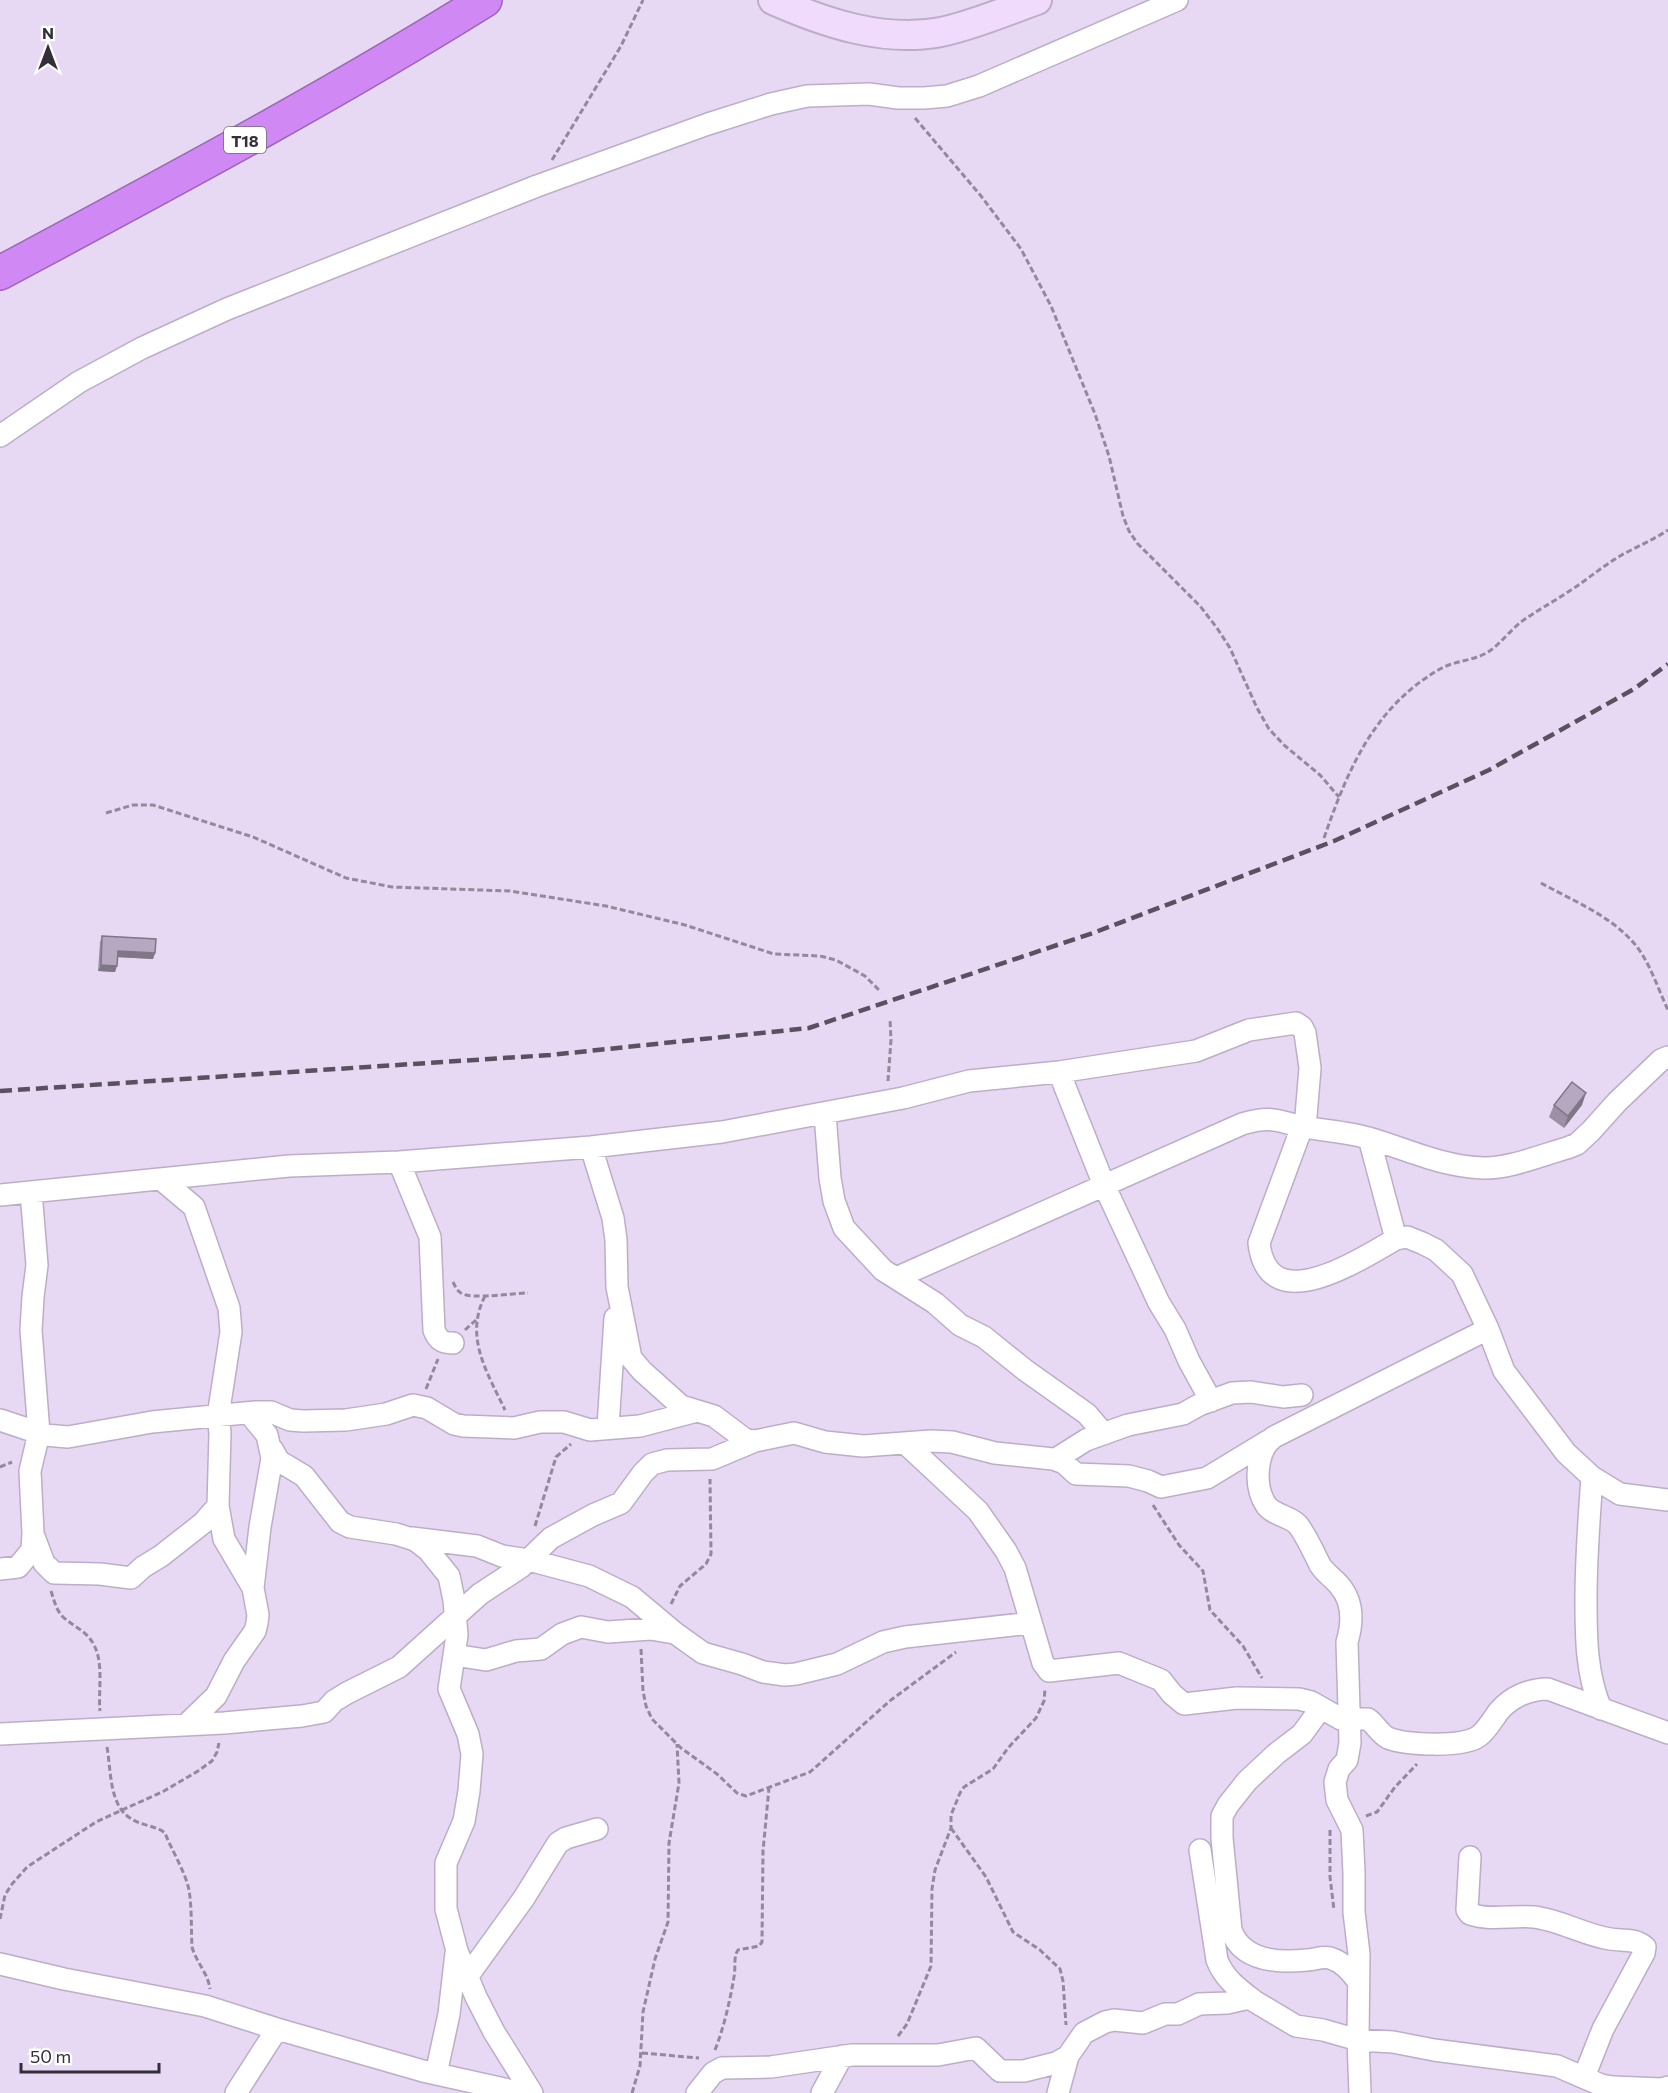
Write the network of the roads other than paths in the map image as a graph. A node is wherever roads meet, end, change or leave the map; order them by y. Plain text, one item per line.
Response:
1 (485, 0) edge
2 (772, 0) edge
3 (1037, 0) edge
4 (1178, 0) edge
5 (0, 273) edge
6 (0, 436) edge
7 (1668, 1057) edge
8 (1059, 1072) junction
9 (825, 1114) junction
10 (1303, 1126) junction
11 (1369, 1138) junction
12 (591, 1147) junction
13 (399, 1162) junction
14 (162, 1180) junction
15 (1104, 1185) junction
16 (31, 1192) junction
17 (0, 1195) edge
18 (1396, 1239) junction
19 (896, 1278) junction
20 (617, 1287) junction
21 (1488, 1329) junction
22 (453, 1342) dead end
23 (1302, 1395) dead end
24 (1211, 1401) junction
25 (697, 1411) junction
26 (249, 1413) junction
27 (218, 1416) junction
28 (0, 1420) edge
29 (599, 1428) junction
30 (39, 1433) junction
31 (1104, 1434) junction
32 (755, 1441) junction
33 (1268, 1441) junction
34 (905, 1443) junction
35 (272, 1449) junction
36 (1056, 1459) junction
37 (1592, 1478) junction
38 (1668, 1500) edge
39 (218, 1506) junction
40 (33, 1533) junction
41 (410, 1538) junction
42 (528, 1560) junction
43 (0, 1569) edge
44 (253, 1588) junction
45 (454, 1618) junction
46 (1031, 1623) junction
47 (670, 1629) junction
48 (454, 1655) junction
49 (1321, 1708) junction
50 (1601, 1709) junction
51 (1350, 1718) junction
52 (186, 1725) junction
53 (1668, 1733) edge
54 (0, 1734) edge
55 (597, 1829) dead end
56 (1200, 1850) dead end
57 (1470, 1857) dead end
58 (457, 1951) junction
59 (0, 1964) edge
60 (467, 1977) junction
61 (1358, 1981) junction
62 (1253, 2000) junction
63 (277, 2029) junction
64 (1358, 2040) junction
65 (1068, 2055) junction
66 (842, 2056) junction
67 (436, 2074) junction
68 (1584, 2077) junction
69 (1360, 2083) edge
70 (1668, 2088) edge
71 (236, 2093) edge
72 (522, 2093) edge
73 (532, 2093) edge
74 (697, 2093) edge
75 (822, 2093) edge
76 (1058, 2093) edge
77 (1350, 2093) edge

1 - 5 highway, T18
2 - 3 main road
4 - 6 street
7 - 11 street
8 - 9 street
8 - 10 street
8 - 15 street
9 - 12 street
9 - 19 street
10 - 11 street
10 - 15 street
10 - 18 street
11 - 18 street
12 - 13 street
12 - 20 street
13 - 14 street
13 - 22 street
14 - 16 street
14 - 27 street
15 - 19 street
15 - 24 street
16 - 17 street
16 - 30 street
18 - 21 street
19 - 31 street
20 - 25 street
20 - 29 street
21 - 33 street
21 - 37 street
23 - 24 street
24 - 31 street
25 - 29 street
25 - 32 street
26 - 27 street
26 - 29 street
26 - 35 street
27 - 30 street
27 - 39 street
28 - 30 street
30 - 40 street
31 - 36 street
32 - 34 street
32 - 42 street
33 - 36 street
33 - 51 street
34 - 36 street
34 - 46 street
35 - 41 street
35 - 44 street
37 - 38 street
37 - 50 street
39 - 40 street
39 - 44 street
40 - 43 street
41 - 42 street
41 - 45 street
42 - 45 street
42 - 47 street
44 - 52 street
45 - 48 street
45 - 52 street
46 - 47 street
46 - 49 street
47 - 48 street
48 - 58 street
49 - 51 street
49 - 61 street
50 - 51 street
50 - 53 street
51 - 61 street
52 - 54 street
55 - 60 street
56 - 62 street
57 - 68 street
58 - 60 street
58 - 67 street
59 - 63 street
60 - 73 street
61 - 64 street
62 - 64 street
62 - 65 street
63 - 67 street
63 - 71 street
64 - 68 street
64 - 69 street
65 - 66 street
65 - 76 street
66 - 74 street
66 - 75 street
67 - 72 street
68 - 70 street
69 - 77 street

